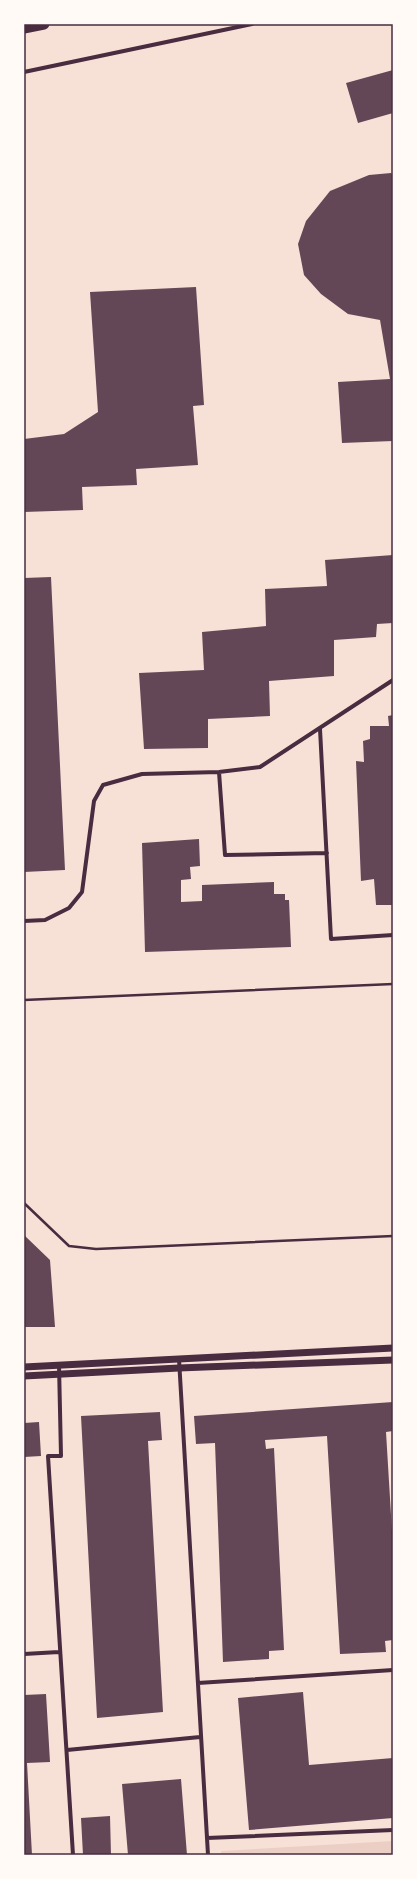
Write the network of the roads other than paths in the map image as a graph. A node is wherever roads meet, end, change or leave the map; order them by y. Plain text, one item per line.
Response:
1 (44, 24) edge
2 (252, 24) edge
3 (24, 28) edge
4 (24, 72) edge
5 (393, 680) edge
6 (320, 729) junction
7 (219, 772) junction
8 (328, 853) junction
9 (24, 921) edge
10 (393, 934) edge
11 (393, 1348) edge
12 (179, 1358) junction
13 (393, 1360) edge
14 (59, 1365) junction
15 (24, 1367) edge
16 (179, 1368) junction
17 (60, 1374) junction
18 (24, 1376) edge
19 (59, 1652) junction
20 (24, 1654) edge
21 (393, 1670) edge
22 (198, 1683) junction
23 (200, 1737) junction
24 (67, 1750) junction
25 (393, 1830) edge
26 (207, 1838) junction
27 (73, 1855) edge
28 (208, 1855) edge

1 - 3 highway
2 - 4 street
5 - 6 street
6 - 7 street
6 - 8 street
7 - 8 street
7 - 9 street
8 - 10 street
11 - 12 street
12 - 14 street
12 - 16 street
13 - 16 street
14 - 15 street
14 - 17 street
16 - 17 street
16 - 22 street
17 - 18 street
17 - 19 street
19 - 20 street
19 - 24 street
21 - 22 street
22 - 23 street
23 - 24 street
23 - 26 street
24 - 27 street
25 - 26 street
26 - 28 street

